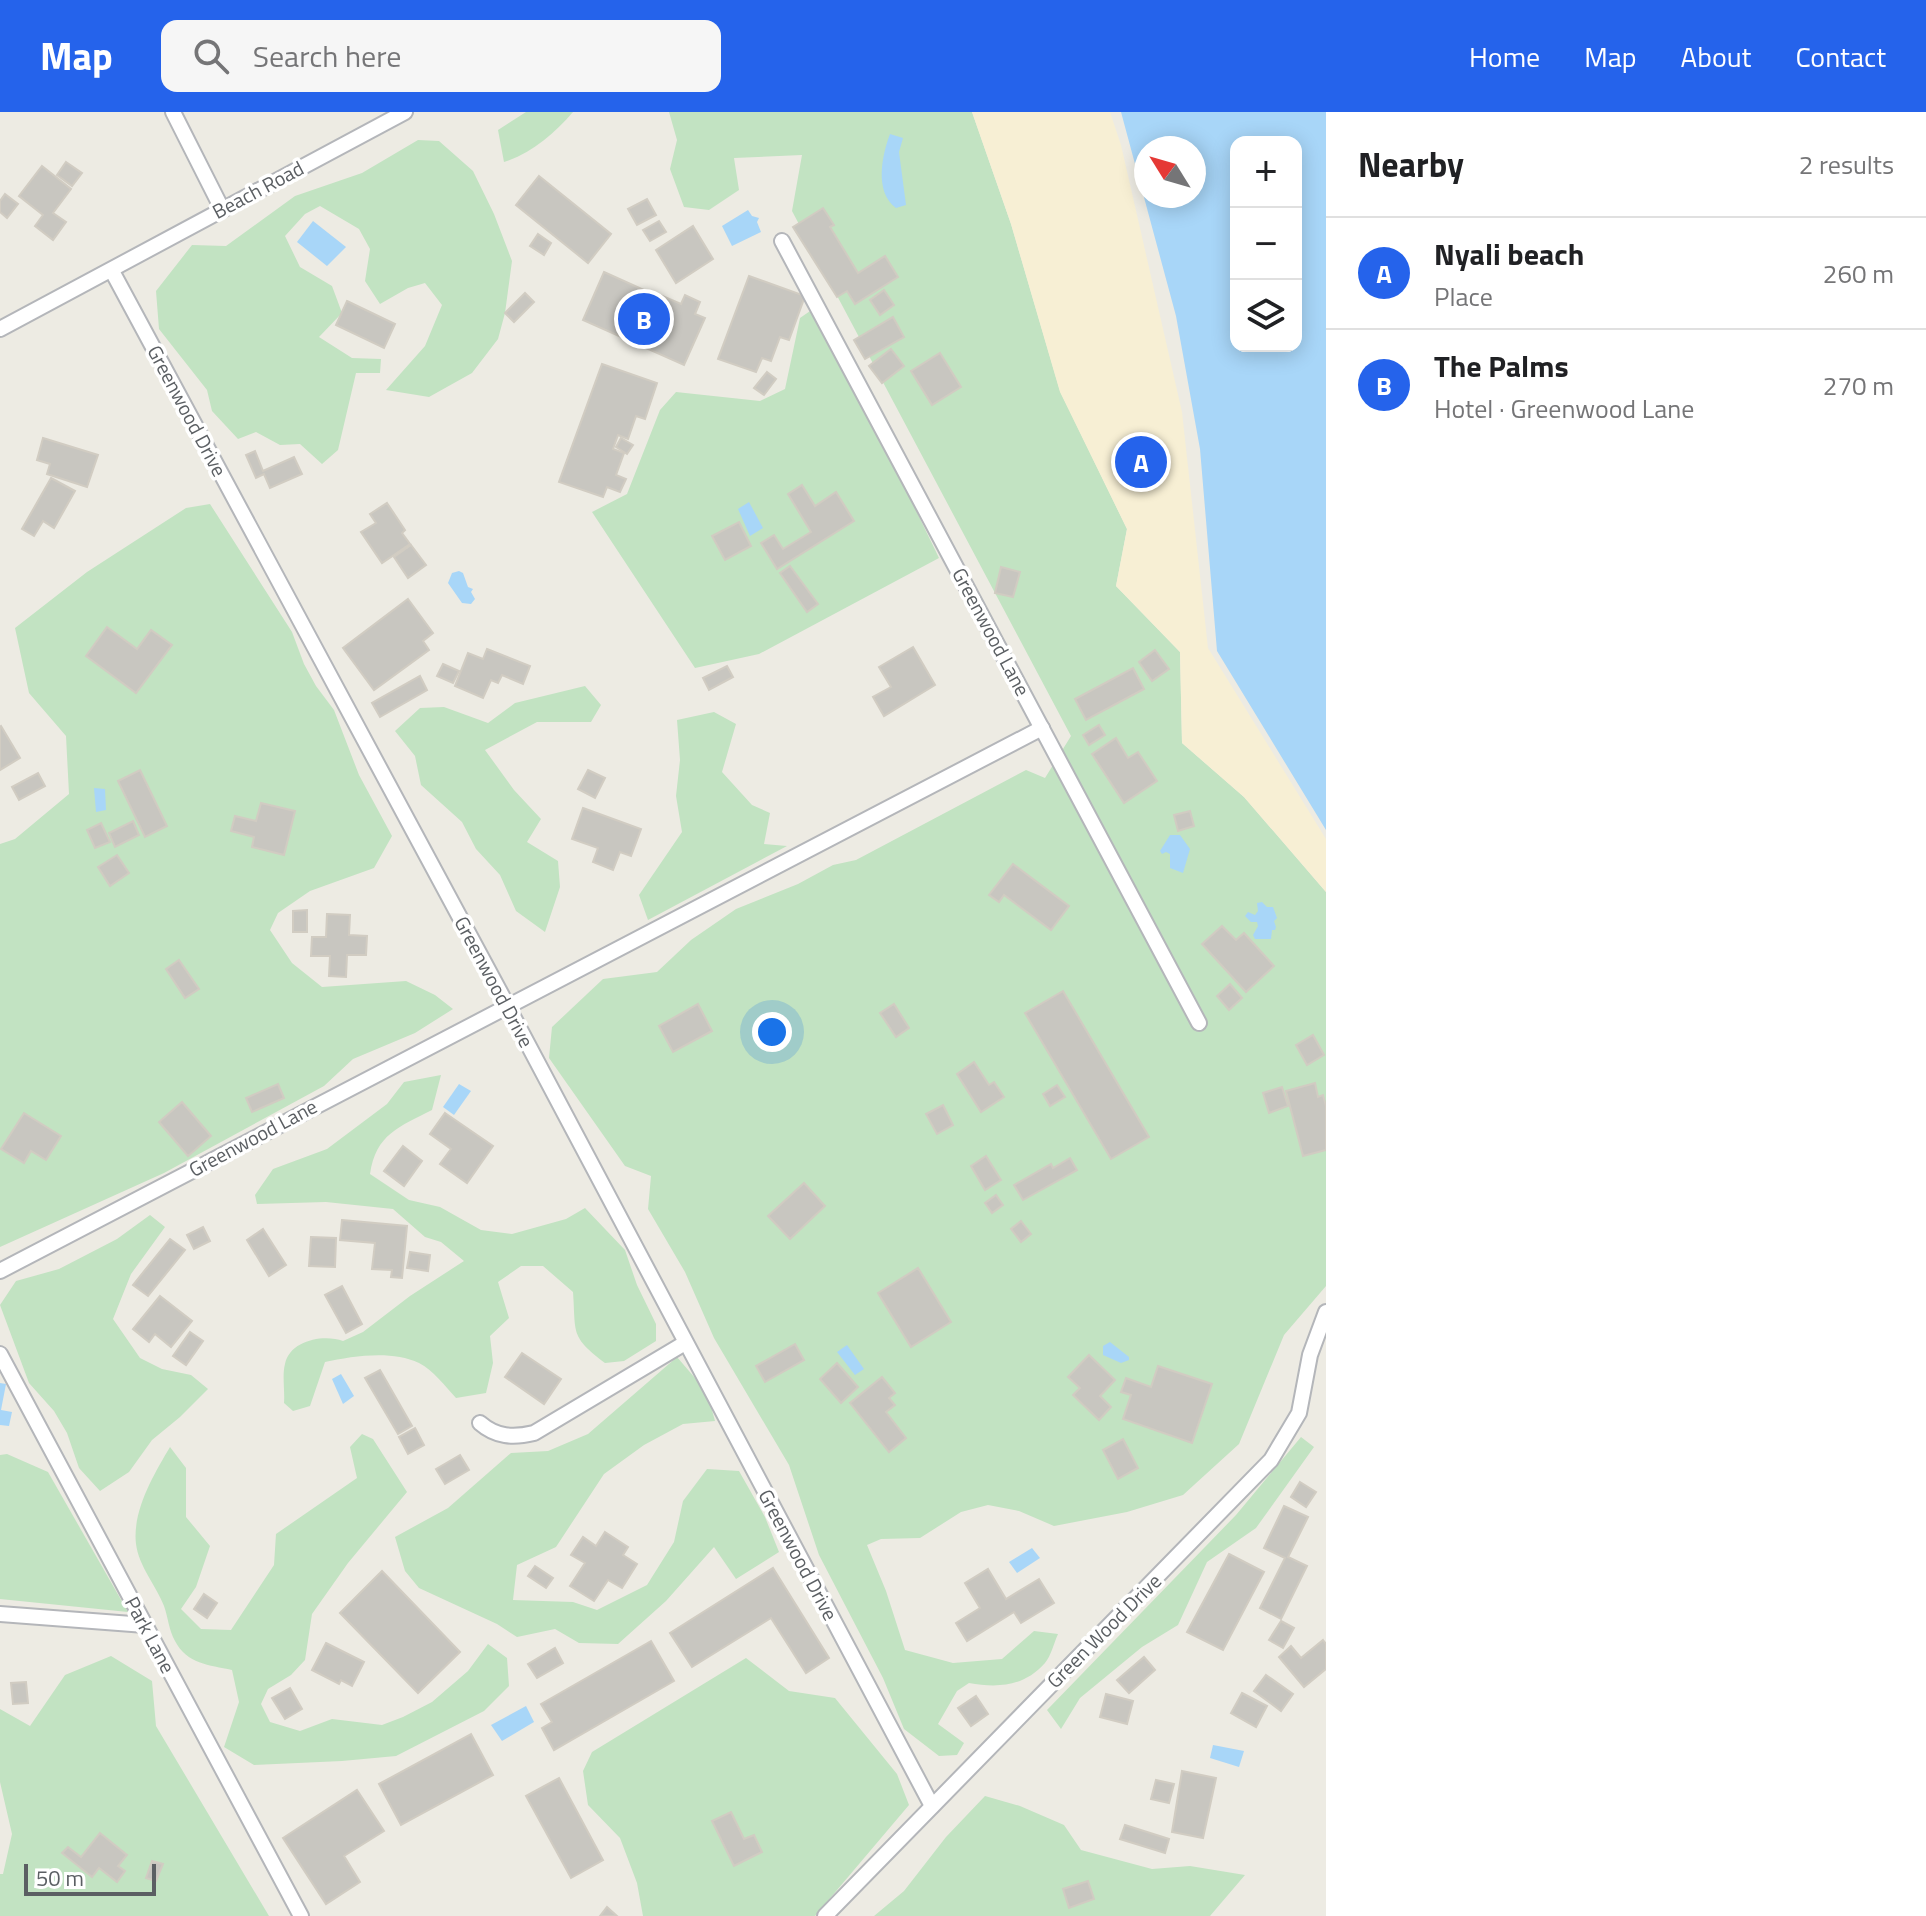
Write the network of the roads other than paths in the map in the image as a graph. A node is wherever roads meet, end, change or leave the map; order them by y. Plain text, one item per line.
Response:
1 (173, 112) edge
2 (405, 112) edge
3 (222, 209) junction
4 (782, 241) dead end
5 (112, 271) junction
6 (0, 329) edge
7 (1042, 728) junction
8 (507, 1005) junction
9 (1199, 1023) dead end
10 (0, 1271) edge
11 (1326, 1312) edge
12 (685, 1343) junction
13 (0, 1354) edge
14 (480, 1423) dead end
15 (0, 1614) edge
16 (145, 1625) junction
17 (932, 1806) junction
18 (301, 1916) edge
19 (825, 1916) edge

1 - 3 street
2 - 3 street, Beach Road
3 - 5 street, Beach Road
4 - 7 street, Greenwood Lane
5 - 6 street
5 - 8 street, Greenwood Drive
7 - 8 street, Greenwood Lane
7 - 9 street, Greenwood Lane
8 - 10 street, Greenwood Lane
8 - 12 street, Greenwood Drive
11 - 17 street, Green Wood Drive
12 - 14 street
12 - 17 street, Greenwood Drive
13 - 16 street, Park Lane
15 - 16 street
16 - 18 street, Park Lane
17 - 19 street, Green Wood Drive

